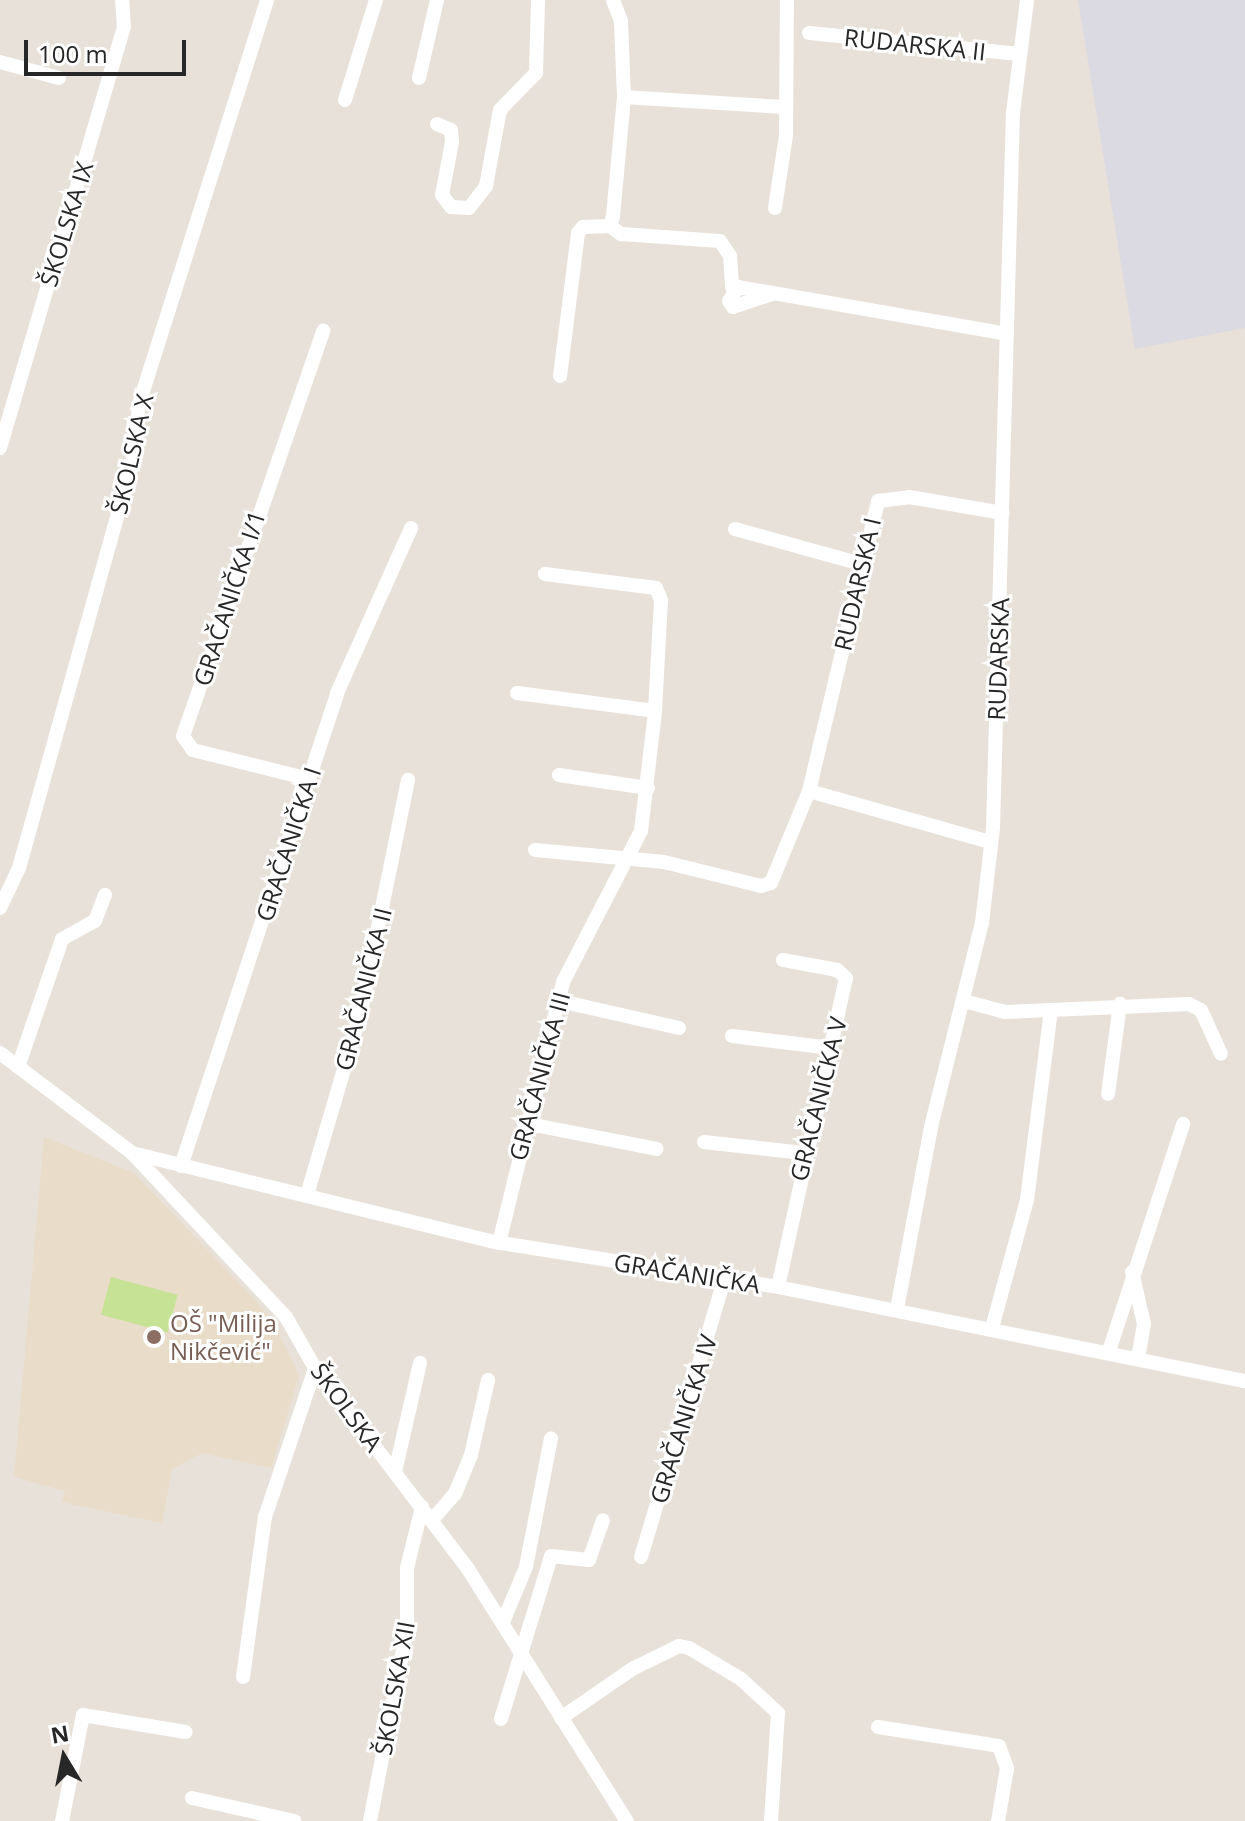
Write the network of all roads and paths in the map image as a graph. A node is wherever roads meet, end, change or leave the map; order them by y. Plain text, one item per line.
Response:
1 (122, 0) edge
2 (267, 0) edge
3 (376, 0) edge
4 (437, 0) edge
5 (538, 0) edge
6 (613, 0) edge
7 (787, 0) edge
8 (1027, 0) edge
9 (809, 33) dead end
10 (1020, 54) junction
11 (0, 62) edge
12 (59, 78) dead end
13 (419, 78) dead end
14 (624, 97) junction
15 (345, 100) dead end
16 (784, 107) junction
17 (437, 124) dead end
18 (775, 208) dead end
19 (610, 226) junction
20 (323, 331) dead end
21 (1007, 334) junction
22 (560, 376) dead end
23 (0, 448) edge
24 (1003, 513) junction
25 (411, 528) dead end
26 (735, 529) dead end
27 (861, 564) junction
28 (545, 574) dead end
29 (517, 693) dead end
30 (655, 711) junction
31 (559, 775) dead end
32 (309, 779) junction
33 (408, 780) dead end
34 (648, 788) junction
35 (809, 791) junction
36 (991, 842) junction
37 (535, 850) dead end
38 (629, 860) junction
39 (105, 895) dead end
40 (0, 908) edge
41 (783, 960) dead end
42 (560, 1001) junction
43 (964, 1001) junction
44 (1120, 1004) junction
45 (1051, 1011) junction
46 (679, 1028) dead end
47 (732, 1036) dead end
48 (831, 1048) junction
49 (0, 1053) edge
50 (1221, 1054) dead end
51 (18, 1067) junction
52 (1108, 1094) dead end
53 (524, 1123) junction
54 (1183, 1124) dead end
55 (704, 1142) dead end
56 (656, 1149) dead end
57 (132, 1153) junction
58 (803, 1153) junction
59 (181, 1166) junction
60 (307, 1195) junction
61 (499, 1243) junction
62 (1132, 1272) junction
63 (724, 1280) junction
64 (778, 1287) junction
65 (897, 1309) junction
66 (992, 1328) junction
67 (1109, 1351) junction
68 (1138, 1357) junction
69 (420, 1363) dead end
70 (315, 1368) junction
71 (488, 1380) dead end
72 (1245, 1381) edge
73 (551, 1438) dead end
74 (395, 1472) junction
75 (422, 1507) junction
76 (432, 1520) junction
77 (603, 1520) dead end
78 (641, 1557) dead end
79 (503, 1622) junction
80 (518, 1650) junction
81 (243, 1677) dead end
82 (561, 1718) junction
83 (501, 1719) dead end
84 (878, 1727) dead end
85 (186, 1732) dead end
86 (192, 1798) dead end
87 (621, 1817) edge
88 (62, 1821) edge
89 (294, 1821) edge
90 (370, 1821) edge
91 (771, 1821) edge
92 (998, 1821) edge

1 - 23 street, ŠKOLSKA IX
2 - 40 street, ŠKOLSKA X
3 - 15 street
4 - 13 street
5 - 17 street
6 - 14 street
7 - 16 street
8 - 10 street, RUDARSKA
9 - 10 street, RUDARSKA II
10 - 21 street, RUDARSKA
11 - 12 street
14 - 16 street
14 - 19 street
16 - 18 street
19 - 21 street
19 - 22 street
20 - 32 street, GRAČANIČKA I/1
21 - 24 street, RUDARSKA
24 - 27 street, RUDARSKA I
24 - 36 street, RUDARSKA
25 - 32 street, GRAČANIČKA I
26 - 27 street
27 - 35 street, RUDARSKA I
28 - 30 street, GRAČANIČKA III
29 - 30 street
30 - 34 street, GRAČANIČKA III
31 - 34 street
32 - 59 street, GRAČANIČKA I
33 - 60 street, GRAČANIČKA II
34 - 38 street, GRAČANIČKA III
35 - 36 street
35 - 38 street, RUDARSKA I
36 - 43 street, RUDARSKA
37 - 38 street
38 - 42 street, GRAČANIČKA III
39 - 51 street
41 - 48 street, GRAČANIČKA V
42 - 46 street
42 - 53 street, GRAČANIČKA III
43 - 45 street
43 - 65 street, RUDARSKA
44 - 45 street
44 - 50 street
44 - 52 street
45 - 66 street
47 - 48 street
48 - 58 street, GRAČANIČKA V
49 - 51 street, ŠKOLSKA
51 - 57 street, ŠKOLSKA
53 - 56 street
53 - 61 street, GRAČANIČKA III
54 - 62 street
55 - 58 street
57 - 59 street, GRAČANIČKA
57 - 70 street, ŠKOLSKA
58 - 64 street, GRAČANIČKA V
59 - 60 street, GRAČANIČKA
60 - 61 street, GRAČANIČKA
61 - 63 street, GRAČANIČKA
62 - 67 street
62 - 68 street
63 - 64 street, GRAČANIČKA
63 - 78 street, GRAČANIČKA IV
64 - 65 street, GRAČANIČKA
65 - 66 street, GRAČANIČKA
66 - 67 street, GRAČANIČKA
67 - 68 street, GRAČANIČKA
68 - 72 street, GRAČANIČKA
69 - 74 street
70 - 74 street, ŠKOLSKA
70 - 81 street
71 - 76 street
73 - 79 street
74 - 75 street, ŠKOLSKA
75 - 76 street, ŠKOLSKA
75 - 90 street, ŠKOLSKA XII
76 - 79 street, ŠKOLSKA
77 - 80 street
79 - 80 street, ŠKOLSKA
80 - 82 street, ŠKOLSKA
80 - 83 street
82 - 87 street, ŠKOLSKA
82 - 91 street
84 - 92 street
85 - 88 street
86 - 89 street

